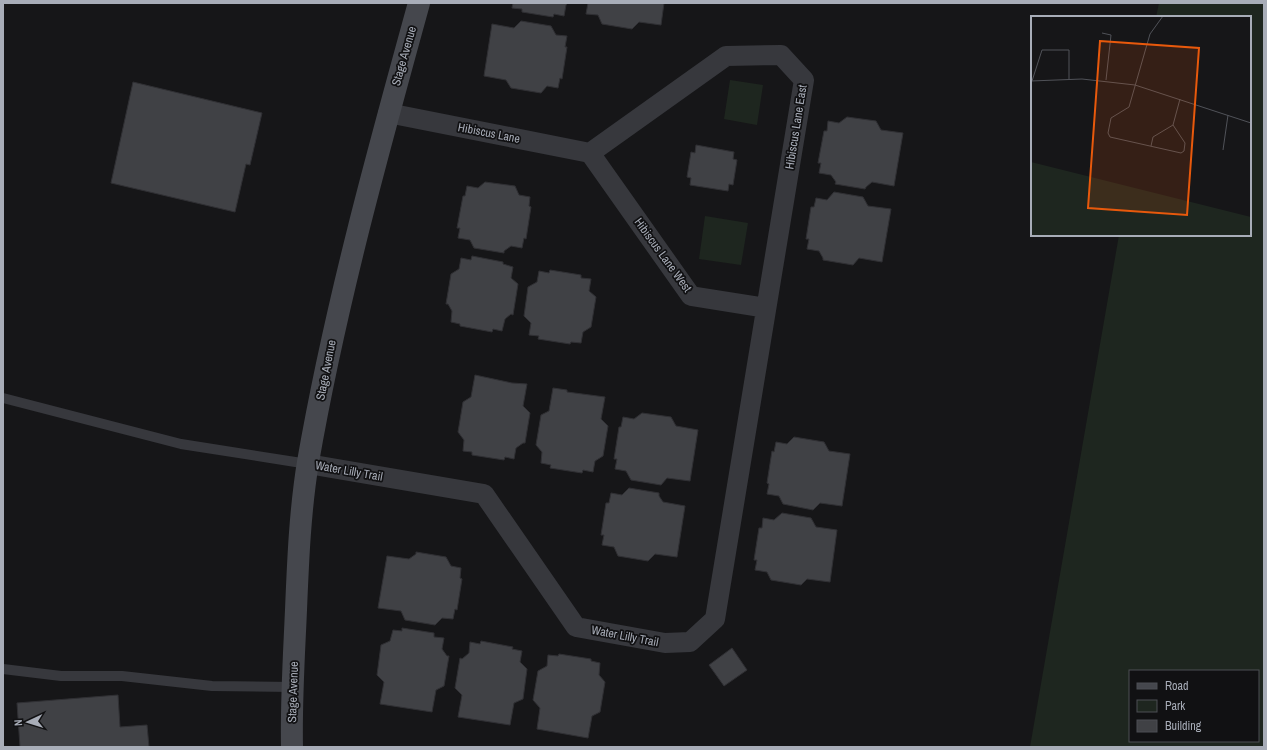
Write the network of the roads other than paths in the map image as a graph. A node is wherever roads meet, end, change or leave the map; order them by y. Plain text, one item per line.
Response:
1 (419, 3) edge
2 (388, 113) junction
3 (590, 153) junction
4 (766, 308) junction
5 (3, 398) edge
6 (308, 464) junction
7 (3, 669) edge
8 (293, 686) junction
9 (292, 747) edge

1 - 2 main road, Stage Avenue
2 - 3 street, Hibiscus Lane
2 - 6 main road, Stage Avenue
3 - 4 street, Hibiscus Lane West
3 - 4 street, Hibiscus Lane East
4 - 6 street, Water Lilly Trail
5 - 6 lane
6 - 8 main road, Stage Avenue
7 - 8 lane
8 - 9 main road, Stage Avenue

